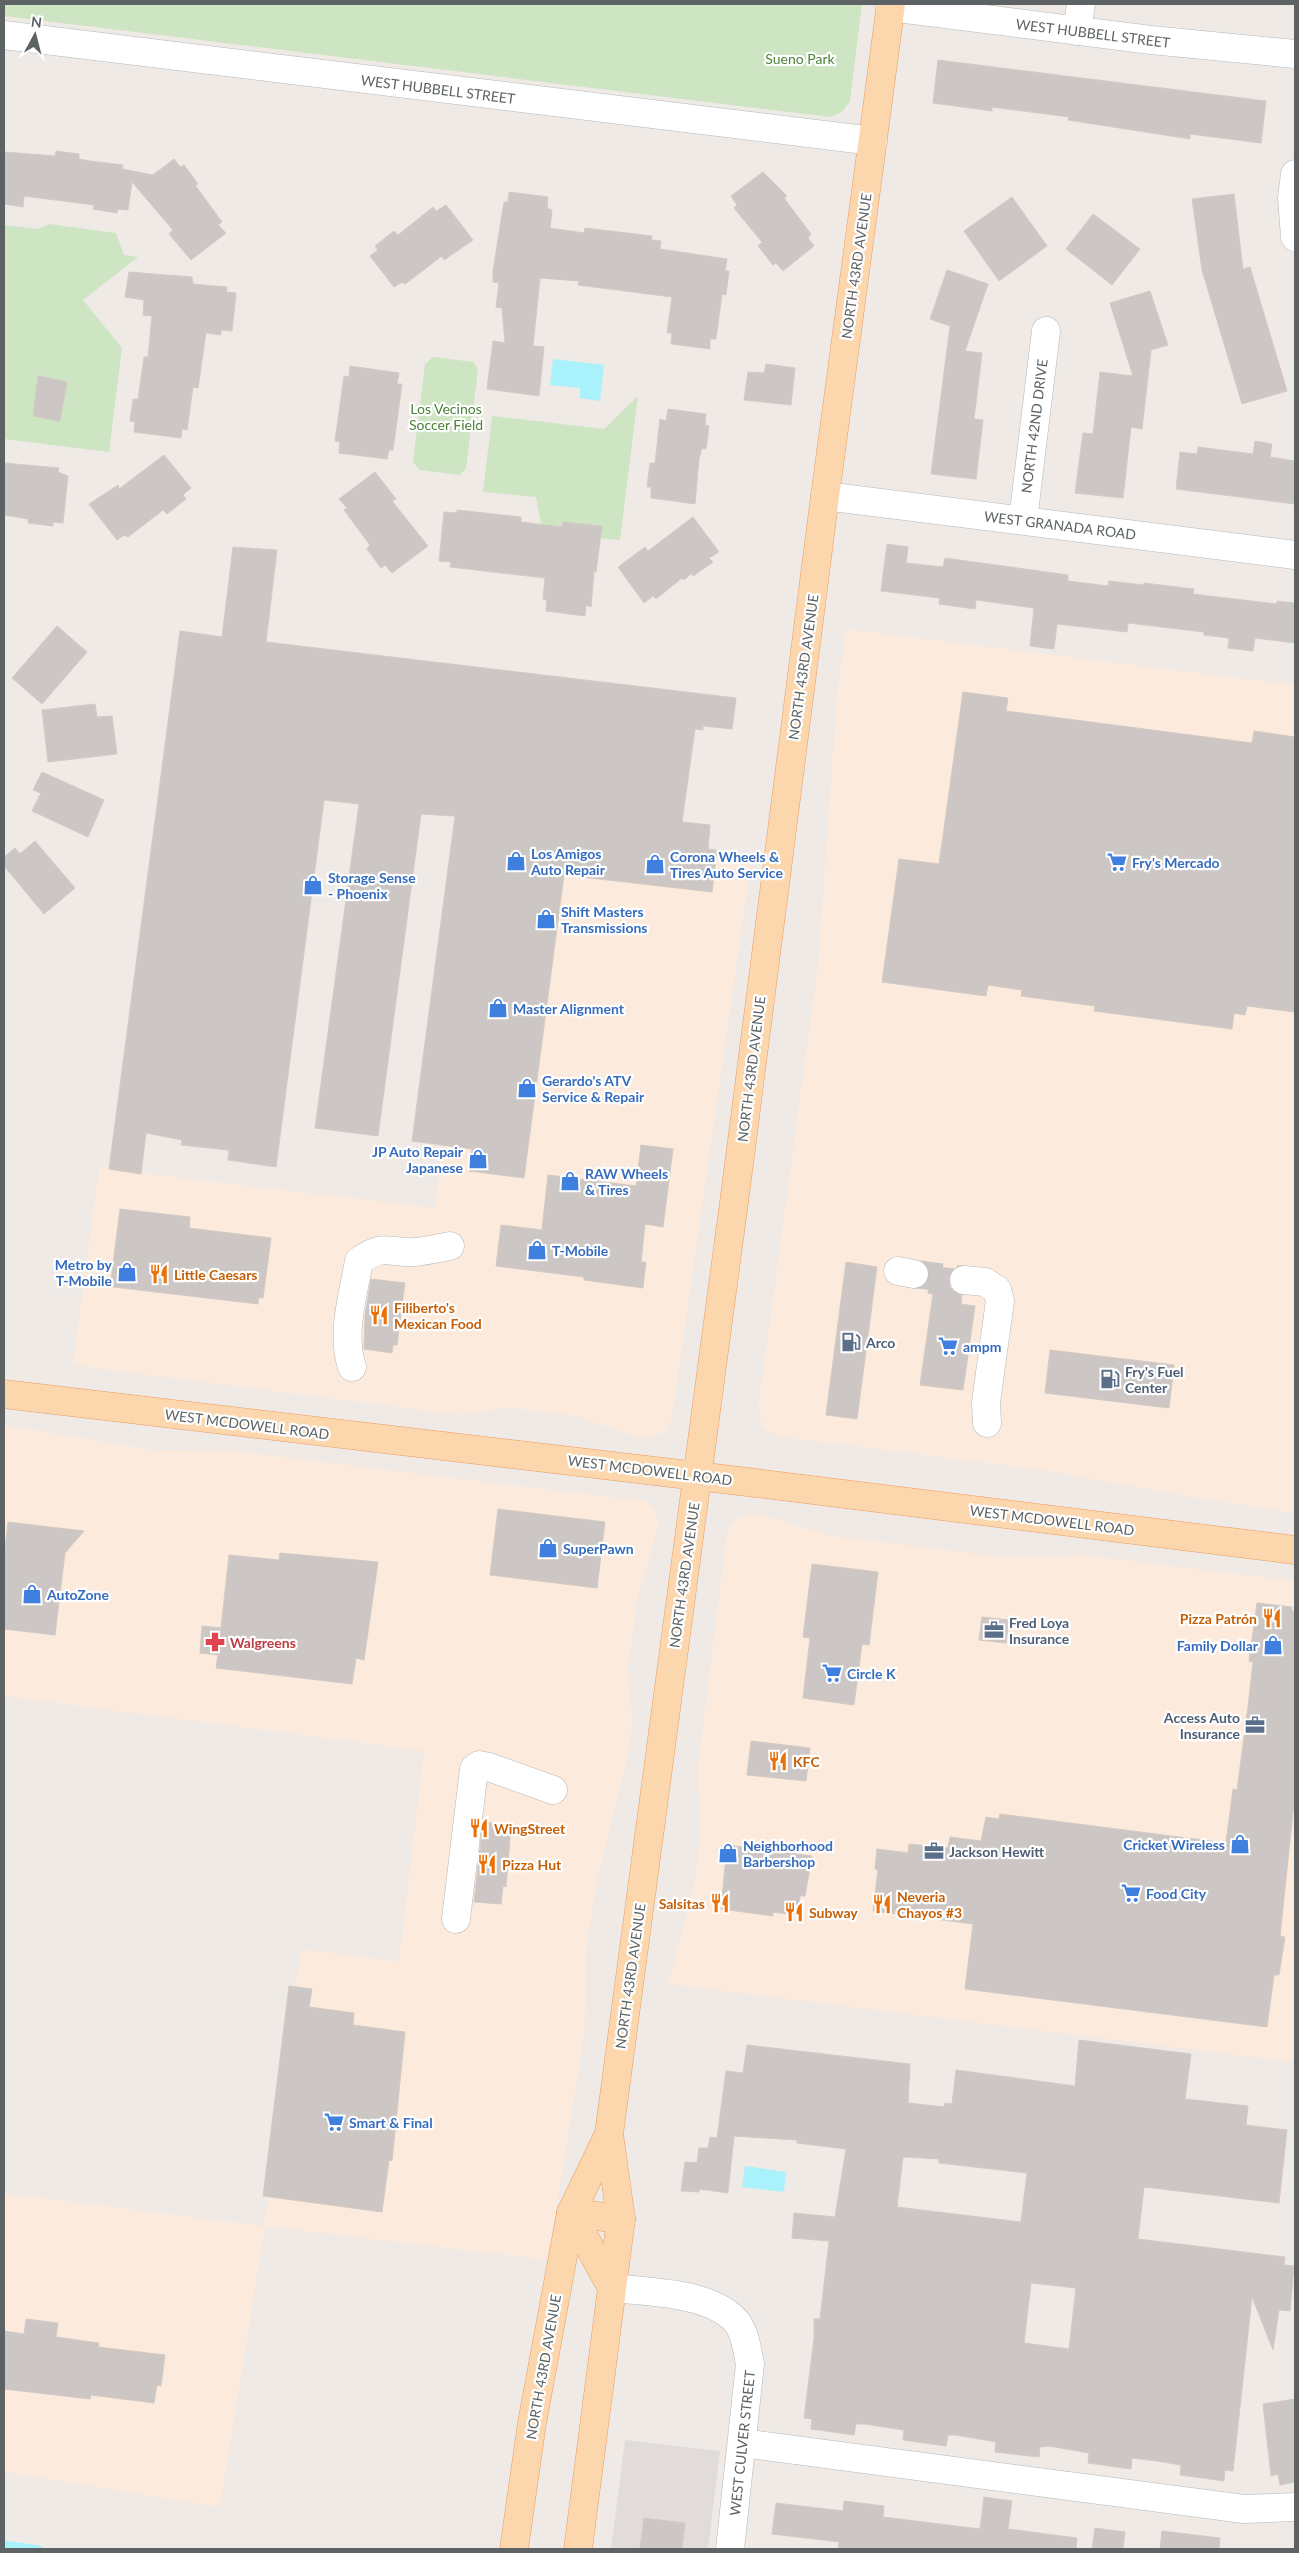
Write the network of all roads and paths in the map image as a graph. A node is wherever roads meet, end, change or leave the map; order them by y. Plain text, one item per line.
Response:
1 (1081, 4) edge
2 (890, 5) edge
3 (1077, 31) junction
4 (4, 35) edge
5 (1295, 54) edge
6 (873, 141) junction
7 (1295, 174) edge
8 (1295, 237) edge
9 (1046, 331) dead end
10 (825, 496) junction
11 (1022, 520) junction
12 (1295, 555) edge
13 (450, 1246) dead end
14 (964, 1280) tunnel mouth
15 (352, 1367) dead end
16 (4, 1394) edge
17 (987, 1423) dead end
18 (698, 1476) junction
19 (1295, 1550) edge
20 (553, 1790) dead end
21 (456, 1919) dead end
22 (609, 2134) junction
23 (570, 2212) junction
24 (621, 2219) junction
25 (612, 2288) junction
26 (742, 2444) junction
27 (1295, 2506) edge
28 (514, 2549) edge
29 (578, 2549) edge
30 (730, 2549) edge

1 - 3 street
2 - 3 street, WEST HUBBELL STREET
2 - 6 main road, NORTH 43RD AVENUE
3 - 5 street, WEST HUBBELL STREET
4 - 6 street, WEST HUBBELL STREET
6 - 10 main road, NORTH 43RD AVENUE
7 - 8 street
9 - 11 street, NORTH 42ND DRIVE
10 - 11 street, WEST GRANADA ROAD
10 - 18 main road, NORTH 43RD AVENUE
11 - 12 street, WEST GRANADA ROAD
13 - 15 street
14 - 17 street
16 - 18 main road, WEST MCDOWELL ROAD
18 - 19 main road, WEST MCDOWELL ROAD
18 - 22 main road, NORTH 43RD AVENUE
20 - 21 street
22 - 23 main road, NORTH 43RD AVENUE
22 - 24 main road, NORTH 43RD AVENUE
23 - 24 main road
23 - 25 main road
23 - 28 main road, NORTH 43RD AVENUE
24 - 25 main road, NORTH 43RD AVENUE
25 - 26 street, WEST CULVER STREET
25 - 29 main road, NORTH 43RD AVENUE
26 - 27 street
26 - 30 street, WEST CULVER STREET

